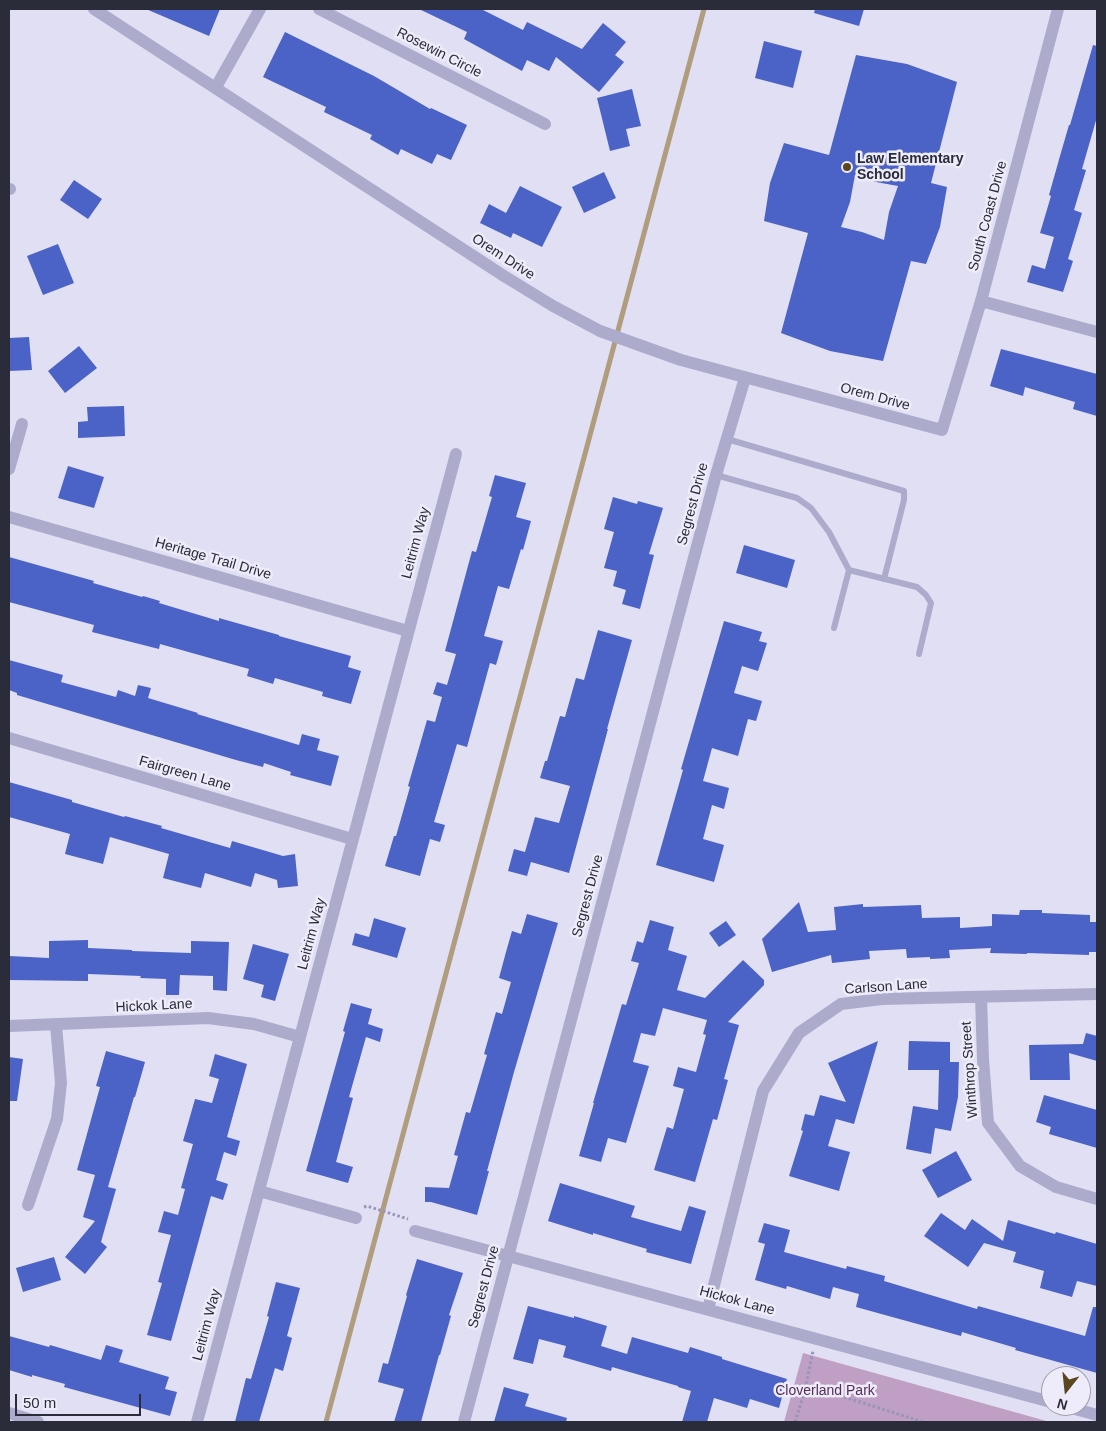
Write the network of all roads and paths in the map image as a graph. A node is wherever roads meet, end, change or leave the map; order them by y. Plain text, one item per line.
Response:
1 (94, 9) edge
2 (260, 9) edge
3 (319, 9) edge
4 (1058, 9) edge
5 (216, 87) junction
6 (544, 124) dead end
7 (981, 300) junction
8 (1097, 332) edge
9 (745, 378) junction
10 (22, 424) dead end
11 (942, 430) joint
12 (726, 439) junction
13 (456, 454) dead end
14 (9, 469) edge
15 (716, 475) junction
16 (9, 516) edge
17 (849, 570) junction
18 (884, 579) junction
19 (834, 628) dead end
20 (408, 631) junction
21 (919, 654) dead end
22 (9, 738) edge
23 (352, 840) junction
24 (1097, 994) edge
25 (981, 997) junction
26 (56, 1025) junction
27 (9, 1026) edge
28 (300, 1037) junction
29 (258, 1191) junction
30 (1097, 1199) edge
31 (28, 1205) dead end
32 (373, 1208) dead end
33 (404, 1217) dead end
34 (356, 1218) dead end
35 (414, 1230) dead end
36 (508, 1257) junction
37 (708, 1309) junction
38 (816, 1338) junction
39 (804, 1390) junction
40 (1041, 1399) edge
41 (9, 1413) edge
42 (38, 1422) edge
43 (197, 1422) edge
44 (464, 1422) edge
45 (795, 1422) edge
46 (923, 1422) edge

1 - 5 street, Orem Drive
2 - 5 street
3 - 6 street, Rosewin Circle
4 - 7 street, South Coast Drive
5 - 9 street, Orem Drive
7 - 8 street
7 - 11 street, South Coast Drive
9 - 11 street, Orem Drive
9 - 12 street, Segrest Drive
10 - 14 street
12 - 15 street, Segrest Drive
12 - 18 lane
13 - 20 street, Leitrim Way
15 - 17 lane
15 - 36 street, Segrest Drive
16 - 20 street, Heritage Trail Drive
17 - 18 lane
17 - 19 lane
18 - 21 lane
20 - 23 street, Leitrim Way
22 - 23 street, Fairgreen Lane
23 - 28 street, Leitrim Way
24 - 25 street, Carlson Lane
25 - 30 street, Winthrop Street
25 - 37 street, Carlson Lane
26 - 27 street, Hickok Lane
26 - 28 street, Hickok Lane
26 - 31 street
28 - 29 street, Leitrim Way
29 - 34 street
29 - 43 street, Leitrim Way
32 - 33 path
35 - 36 street, Hickok Lane
36 - 37 street, Hickok Lane
36 - 44 street, Segrest Drive
37 - 38 street, Hickok Lane
38 - 39 path
38 - 40 street, Hickok Lane
39 - 45 path
39 - 46 path
41 - 42 street

